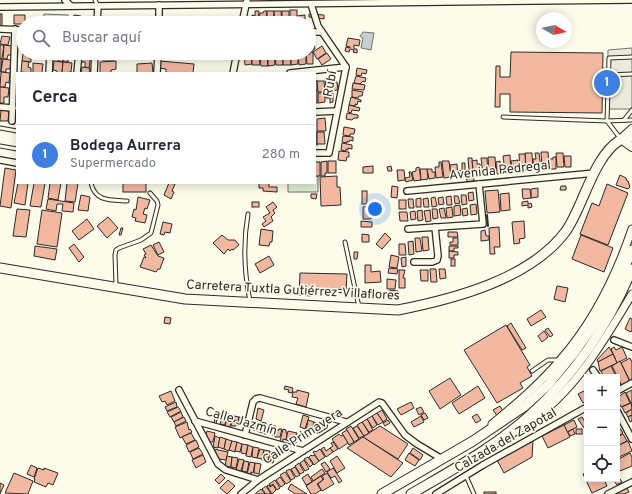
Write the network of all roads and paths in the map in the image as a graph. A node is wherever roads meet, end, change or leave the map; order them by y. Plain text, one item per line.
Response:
1 (48, 0) edge
2 (65, 0) edge
3 (95, 0) edge
4 (607, 0) edge
5 (632, 0) edge
6 (449, 1) edge
7 (488, 1) edge
8 (525, 1) edge
9 (569, 1) edge
10 (246, 2) edge
11 (292, 2) edge
12 (334, 2) edge
13 (373, 2) edge
14 (189, 3) edge
15 (311, 4) junction
16 (71, 6) junction
17 (98, 6) junction
18 (159, 6) junction
19 (0, 7) edge
20 (52, 7) junction
21 (97, 16) edge
22 (159, 16) edge
23 (243, 16) edge
24 (314, 16) edge
25 (316, 23) edge
26 (0, 29) edge
27 (15, 29) joint
28 (316, 32) edge
29 (322, 32) junction
30 (632, 57) edge
31 (50, 60) edge
32 (79, 60) edge
33 (95, 60) edge
34 (158, 60) edge
35 (236, 60) edge
36 (346, 67) junction
37 (49, 72) edge
38 (78, 72) edge
39 (94, 72) edge
40 (157, 72) edge
41 (233, 72) edge
42 (299, 72) edge
43 (632, 74) edge
44 (608, 75) junction
45 (0, 107) edge
46 (13, 108) junction
47 (632, 110) edge
48 (337, 111) junction
49 (316, 112) edge
50 (503, 117) dead end
51 (624, 120) junction
52 (632, 120) edge
53 (12, 121) dead end
54 (608, 121) junction
55 (0, 128) edge
56 (632, 129) edge
57 (16, 131) edge
58 (632, 137) edge
59 (621, 139) junction
60 (0, 146) edge
61 (632, 147) edge
62 (16, 149) edge
63 (316, 153) edge
64 (0, 160) edge
65 (16, 163) edge
66 (595, 173) junction
67 (91, 184) edge
68 (479, 184) junction
69 (407, 191) dead end
70 (150, 193) dead end
71 (128, 202) dead end
72 (248, 214) dead end
73 (435, 227) junction
74 (408, 229) dead end
75 (632, 229) edge
76 (345, 242) dead end
77 (632, 250) edge
78 (414, 262) dead end
79 (0, 268) edge
80 (632, 269) edge
81 (116, 287) junction
82 (632, 294) edge
83 (250, 303) junction
84 (360, 309) junction
85 (614, 340) dead end
86 (632, 347) edge
87 (561, 360) junction
88 (593, 370) dead end
89 (532, 371) dead end
90 (596, 374) edge
91 (632, 383) edge
92 (620, 389) edge
93 (179, 390) dead end
94 (584, 409) edge
95 (620, 417) edge
96 (195, 421) junction
97 (346, 422) junction
98 (245, 435) junction
99 (632, 439) edge
100 (473, 441) junction
101 (303, 451) junction
102 (484, 451) junction
103 (442, 459) junction
104 (466, 476) junction
105 (258, 480) junction
106 (632, 482) edge
107 (241, 494) edge
108 (382, 494) edge
109 (411, 494) edge
110 (436, 494) edge
111 (474, 494) edge
112 (608, 494) edge

1 - 20 street
2 - 16 street
3 - 17 lane
4 - 5 street
4 - 9 street
6 - 7 street
6 - 13 street
7 - 8 street
8 - 9 street
10 - 11 street
10 - 14 street
10 - 23 street
11 - 15 street
12 - 13 street
12 - 15 street
14 - 18 street
15 - 24 street, Rubí
16 - 17 street
16 - 20 street
17 - 18 street
17 - 21 street
18 - 22 street
19 - 20 street
25 - 29 street, Rubí
26 - 27 street
27 - 46 street
28 - 29 street
29 - 36 street, Rubí
30 - 44 lane
31 - 37 street
32 - 38 street
33 - 39 street
34 - 40 street
35 - 41 street
36 - 42 street
36 - 48 street, Rubí
43 - 44 lane
44 - 54 lane
45 - 46 street
46 - 53 street
47 - 51 lane
48 - 49 street
48 - 63 street, Rubí
50 - 54 lane
51 - 52 lane
51 - 54 lane
54 - 59 lane
55 - 57 lane
56 - 59 main road
58 - 59 main road
59 - 61 main road
59 - 66 main road, Carretera Tuxtla Gutiérrez-Villaflores
60 - 62 lane
64 - 65 street
66 - 68 street, Avenida Pedregal
66 - 84 main road, Carretera Tuxtla Gutiérrez-Villaflores
67 - 71 lane
68 - 69 street, Avenida Pedregal
68 - 73 street
70 - 81 lane
72 - 83 lane
73 - 74 street
73 - 78 street
75 - 87 street
76 - 84 lane
77 - 100 main road
79 - 81 main road, Carretera Tuxtla Gutiérrez-Villaflores
80 - 102 main road
81 - 83 main road, Carretera Tuxtla Gutiérrez-Villaflores
82 - 102 street
83 - 84 main road, Carretera Tuxtla Gutiérrez-Villaflores
85 - 86 street
87 - 89 lane
87 - 100 street
88 - 90 street
91 - 92 street
93 - 96 street
94 - 104 street, Calzada del Zapotal
95 - 99 street
96 - 98 street, Calle Jazmín
96 - 105 street
97 - 98 street
97 - 101 street, Calle Primavera
97 - 103 street, Calle Primavera
98 - 101 street, Calle Jazmín
100 - 103 main road
101 - 105 street, Calle Primavera
102 - 109 main road
103 - 108 main road
104 - 110 street, Calzada del Zapotal
104 - 111 lane
105 - 107 street, Calle Primavera
106 - 112 street

